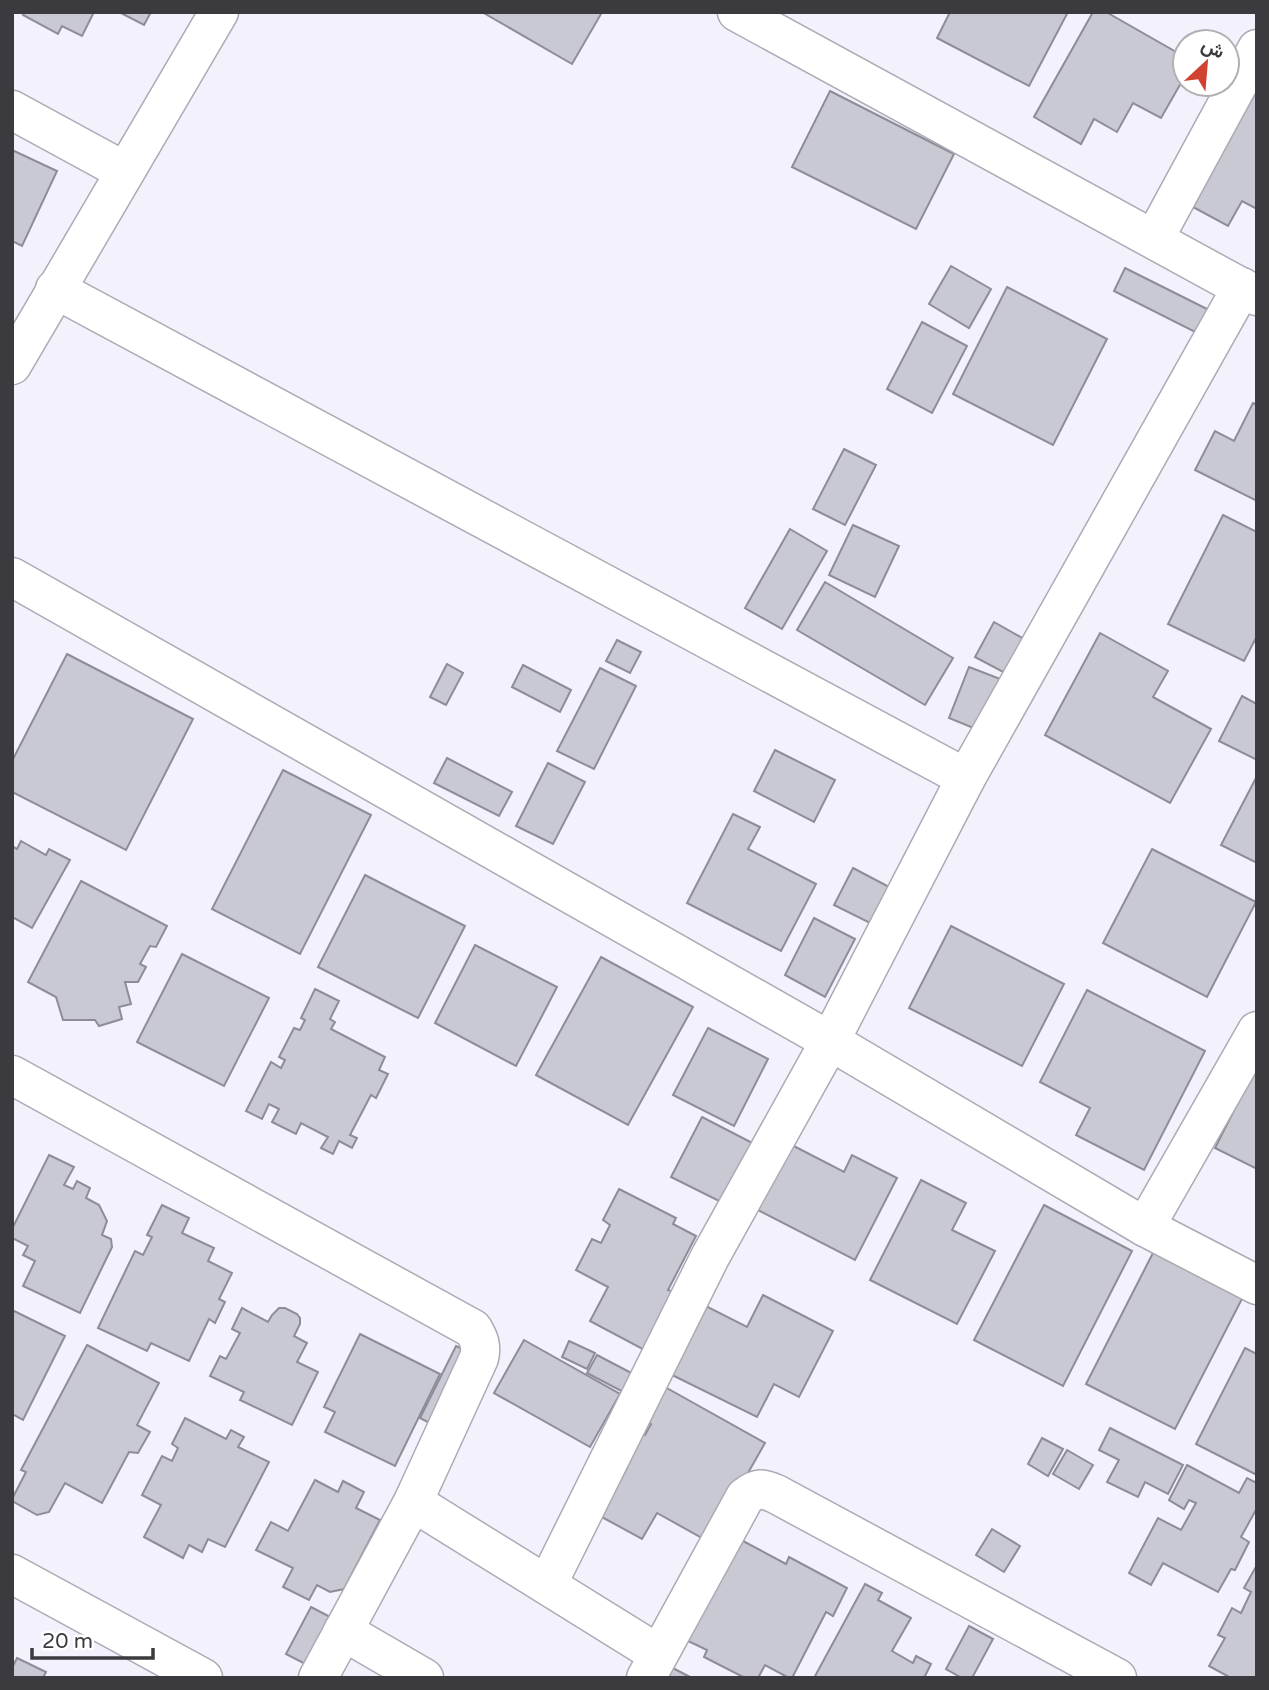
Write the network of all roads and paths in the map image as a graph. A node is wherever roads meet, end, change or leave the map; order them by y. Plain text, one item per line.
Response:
1 (219, 12) edge
2 (737, 12) edge
3 (1257, 49) edge
4 (12, 110) edge
5 (124, 172) junction
6 (1154, 239) junction
7 (55, 289) junction
8 (1249, 292) edge
9 (12, 365) edge
10 (12, 578) edge
11 (966, 778) junction
12 (1257, 1031) edge
13 (831, 1041) junction
14 (12, 1074) edge
15 (1145, 1227) junction
16 (1257, 1285) edge
17 (413, 1502) junction
18 (12, 1574) edge
19 (547, 1586) junction
20 (343, 1631) junction
21 (652, 1666) edge
22 (203, 1678) edge
23 (318, 1678) edge
24 (424, 1678) edge
25 (1117, 1678) edge

1 - 5 street
2 - 6 street
3 - 6 street
4 - 5 street
5 - 7 street
6 - 8 street
7 - 9 street
7 - 11 street
8 - 11 street
10 - 13 street
11 - 13 street
12 - 15 street
13 - 15 street
13 - 19 street
14 - 17 street
15 - 16 street
17 - 19 street
17 - 20 street
18 - 22 street
19 - 21 street
20 - 23 street
20 - 24 street
21 - 25 street

